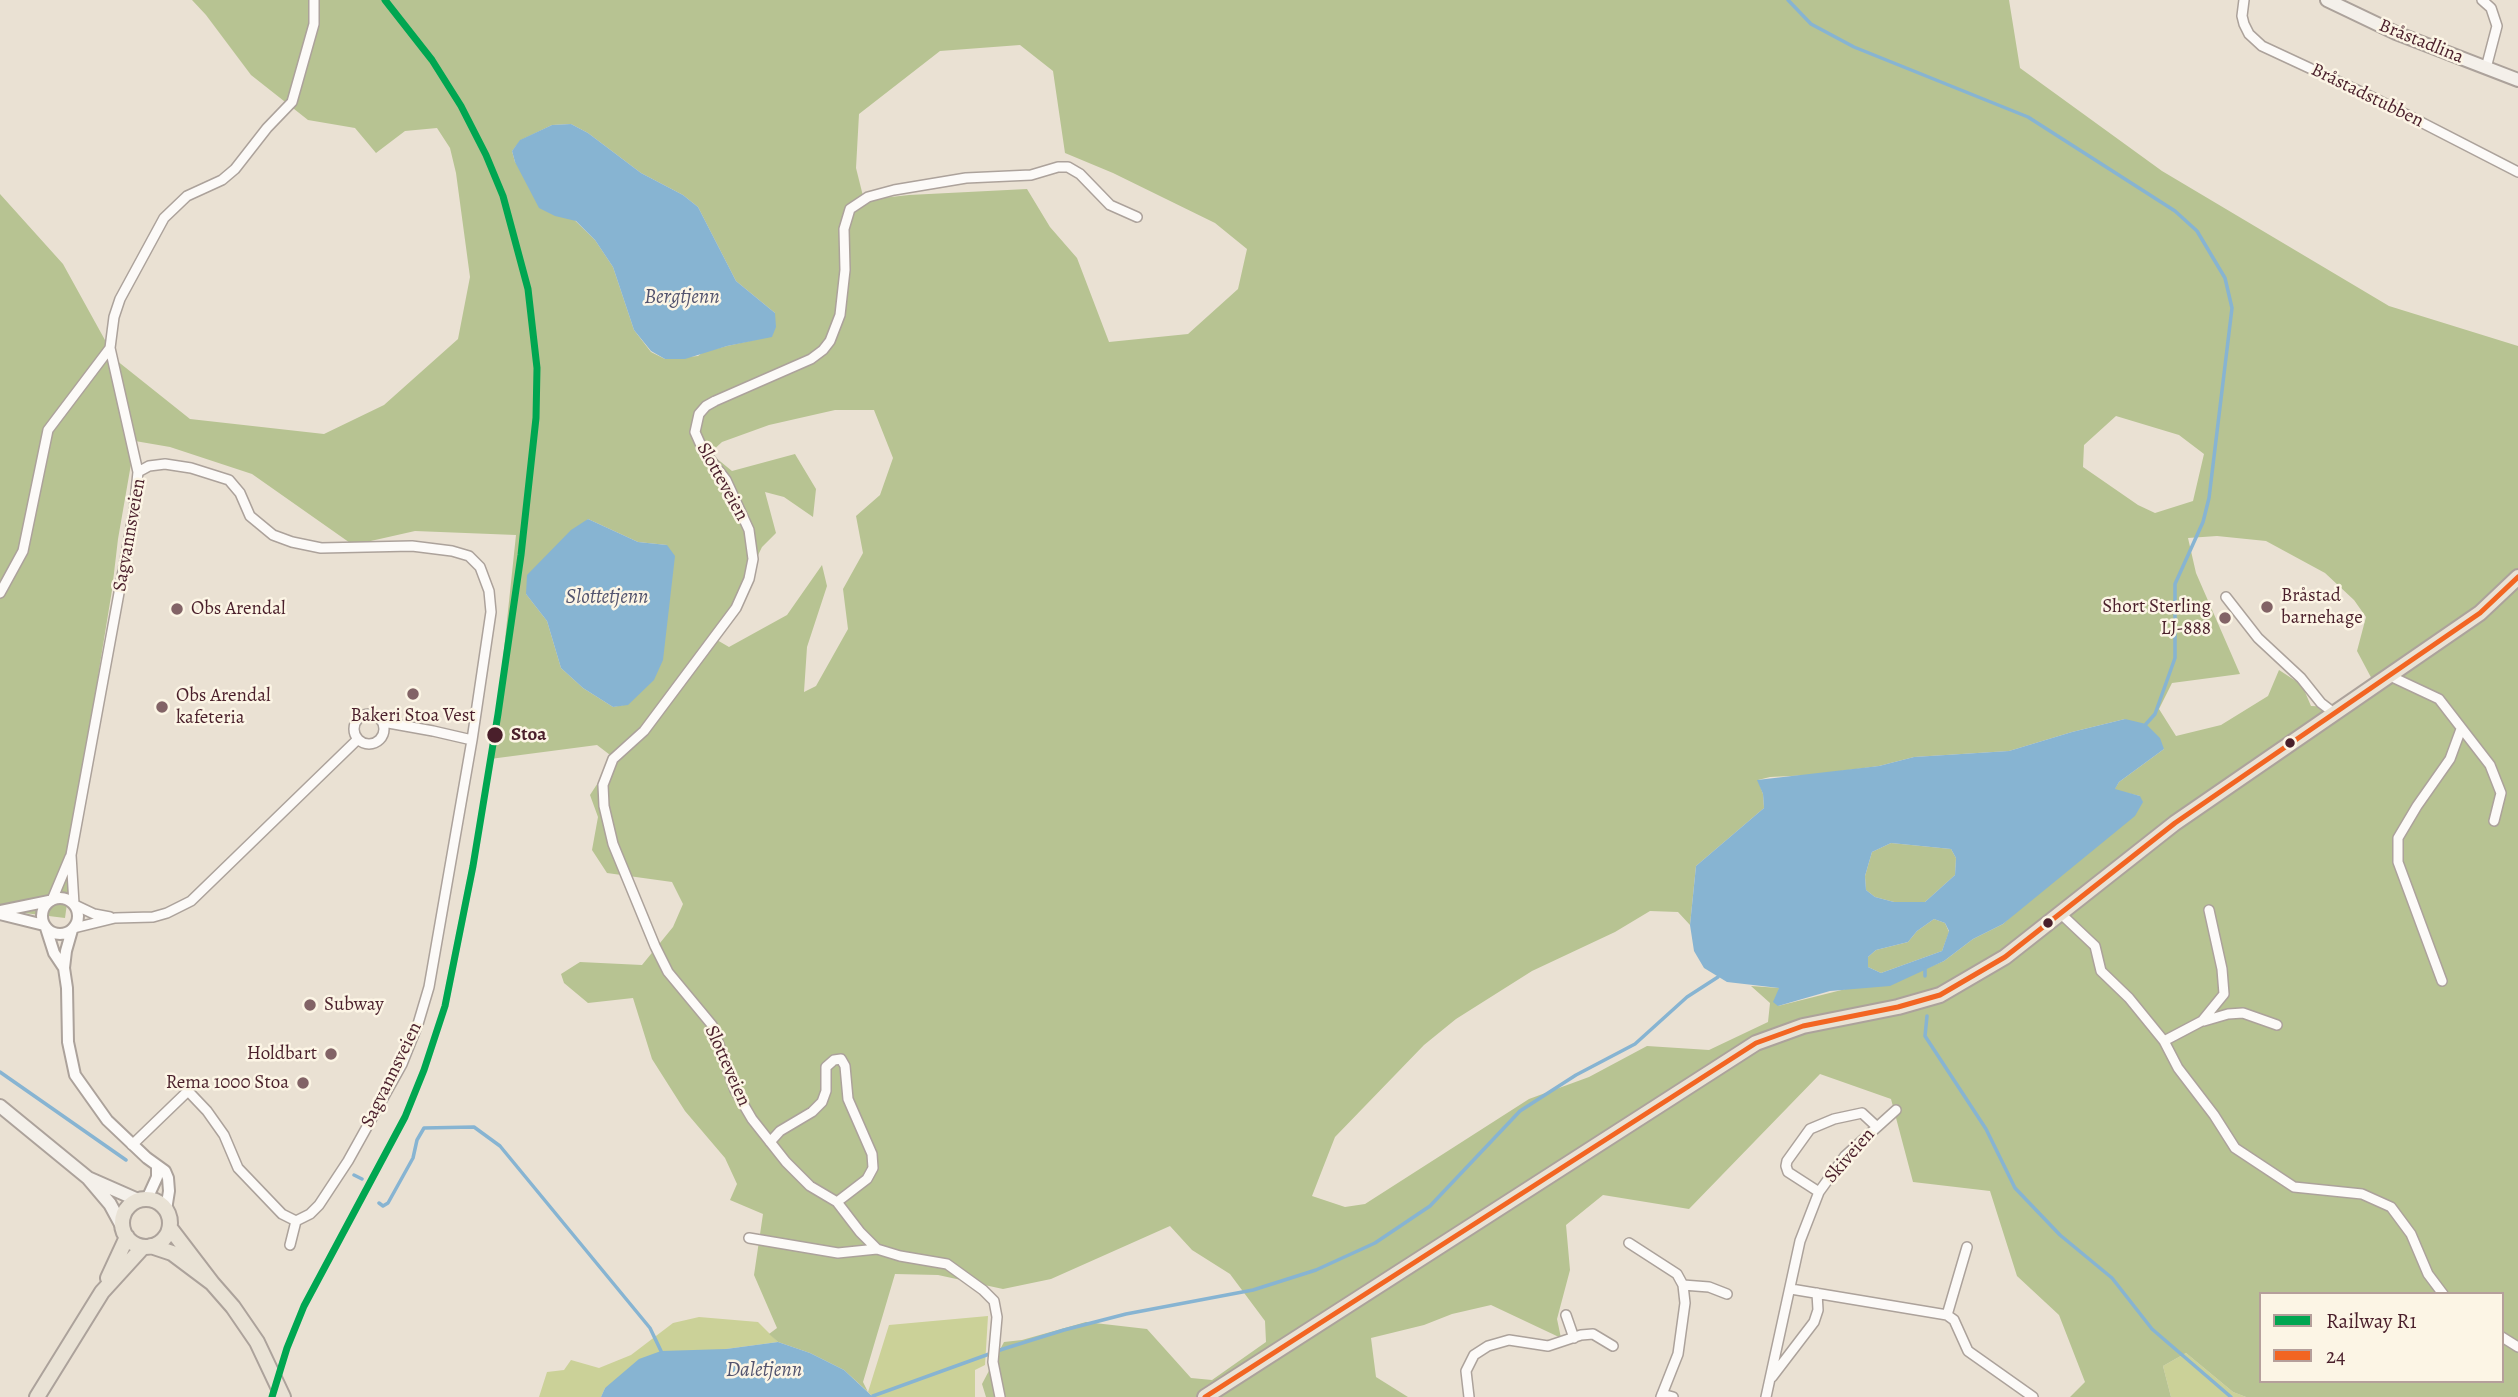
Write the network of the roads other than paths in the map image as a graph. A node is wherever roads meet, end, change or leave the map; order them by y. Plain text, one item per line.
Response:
1 (314, 0) edge
2 (2244, 0) edge
3 (2327, 0) edge
4 (2482, 0) edge
5 (2486, 68) junction
6 (2518, 80) edge
7 (2518, 172) edge
8 (1137, 217) dead end
9 (110, 348) junction
10 (138, 472) junction
11 (2518, 577) edge
12 (0, 593) edge
13 (2226, 597) dead end
14 (2390, 676) junction
15 (2334, 713) junction
16 (383, 722) junction
17 (2461, 729) junction
18 (358, 739) junction
19 (472, 740) junction
20 (2494, 821) dead end
21 (71, 855) junction
22 (50, 900) junction
23 (74, 905) junction
24 (2209, 910) dead end
25 (0, 913) edge
26 (2060, 913) junction
27 (115, 918) junction
28 (45, 926) junction
29 (73, 929) junction
30 (64, 968) junction
31 (2442, 981) dead end
32 (2202, 1021) junction
33 (2277, 1025) dead end
34 (2164, 1041) junction
35 (0, 1106) edge
36 (1896, 1110) dead end
37 (1877, 1126) junction
38 (770, 1142) junction
39 (132, 1145) junction
40 (157, 1166) junction
41 (88, 1178) junction
42 (1819, 1192) junction
43 (143, 1200) junction
44 (837, 1202) junction
45 (166, 1210) junction
46 (296, 1221) junction
47 (170, 1228) junction
48 (125, 1233) junction
49 (749, 1238) dead end
50 (1629, 1242) dead end
51 (290, 1245) dead end
52 (147, 1246) junction
53 (1967, 1247) dead end
54 (877, 1249) junction
55 (212, 1283) junction
56 (1683, 1285) junction
57 (1791, 1289) junction
58 (102, 1292) junction
59 (2442, 1292) edge
60 (1817, 1293) junction
61 (1727, 1294) dead end
62 (1566, 1315) dead end
63 (1947, 1315) junction
64 (1574, 1338) junction
65 (1614, 1346) dead end
66 (1771, 1378) junction
67 (1661, 1396) edge
68 (37, 1397) edge
69 (282, 1397) edge
70 (1000, 1397) edge
71 (1205, 1397) edge
72 (1469, 1397) edge
73 (1673, 1397) edge
74 (1766, 1397) edge
75 (2033, 1397) edge

1 - 9 street
2 - 7 street, Bråstadstubben
3 - 5 main road, Bråstadlina
4 - 5 street
5 - 6 main road, Bråstadlina
8 - 38 street, Slotteveien
9 - 10 street
9 - 12 street
10 - 19 street, Sagvannsveien
10 - 21 street, Sagvannsveien
11 - 14 main road
13 - 15 street
14 - 15 main road
14 - 17 street
15 - 26 main road
16 - 18 street
16 - 18 street
16 - 19 street
17 - 20 street
17 - 31 street
18 - 27 street
19 - 46 street, Sagvannsveien
21 - 22 street, Sagvannsveien
21 - 23 street, Sagvannsveien
22 - 23 street
22 - 25 street
22 - 28 street
23 - 27 street
23 - 29 street
24 - 32 street
25 - 28 street
26 - 34 street
26 - 71 main road
27 - 29 street
28 - 29 street
28 - 30 street
29 - 30 street
30 - 39 street
32 - 33 street
32 - 34 street
34 - 59 street
35 - 41 main road
36 - 37 street, Skiveien
37 - 42 street, Skiveien
37 - 42 street
38 - 44 street, Slotteveien
38 - 44 street
39 - 40 street
39 - 46 street
40 - 43 street
40 - 45 street
41 - 43 main road
41 - 48 main road
42 - 57 street, Skiveien
43 - 45 main road
43 - 48 main road
44 - 54 street, Slotteveien
45 - 47 main road
46 - 51 street
47 - 52 main road
47 - 55 main road
48 - 52 main road
48 - 58 main road
49 - 54 street
50 - 56 street
52 - 55 main road
52 - 58 main road
53 - 63 street
54 - 70 street
55 - 69 main road
56 - 61 street
56 - 67 street
57 - 60 street
57 - 66 street, Skiveien
58 - 68 main road
60 - 63 street
60 - 66 street
62 - 64 street
63 - 75 street
64 - 65 street
64 - 72 street
66 - 74 street, Skiveien
67 - 73 street

